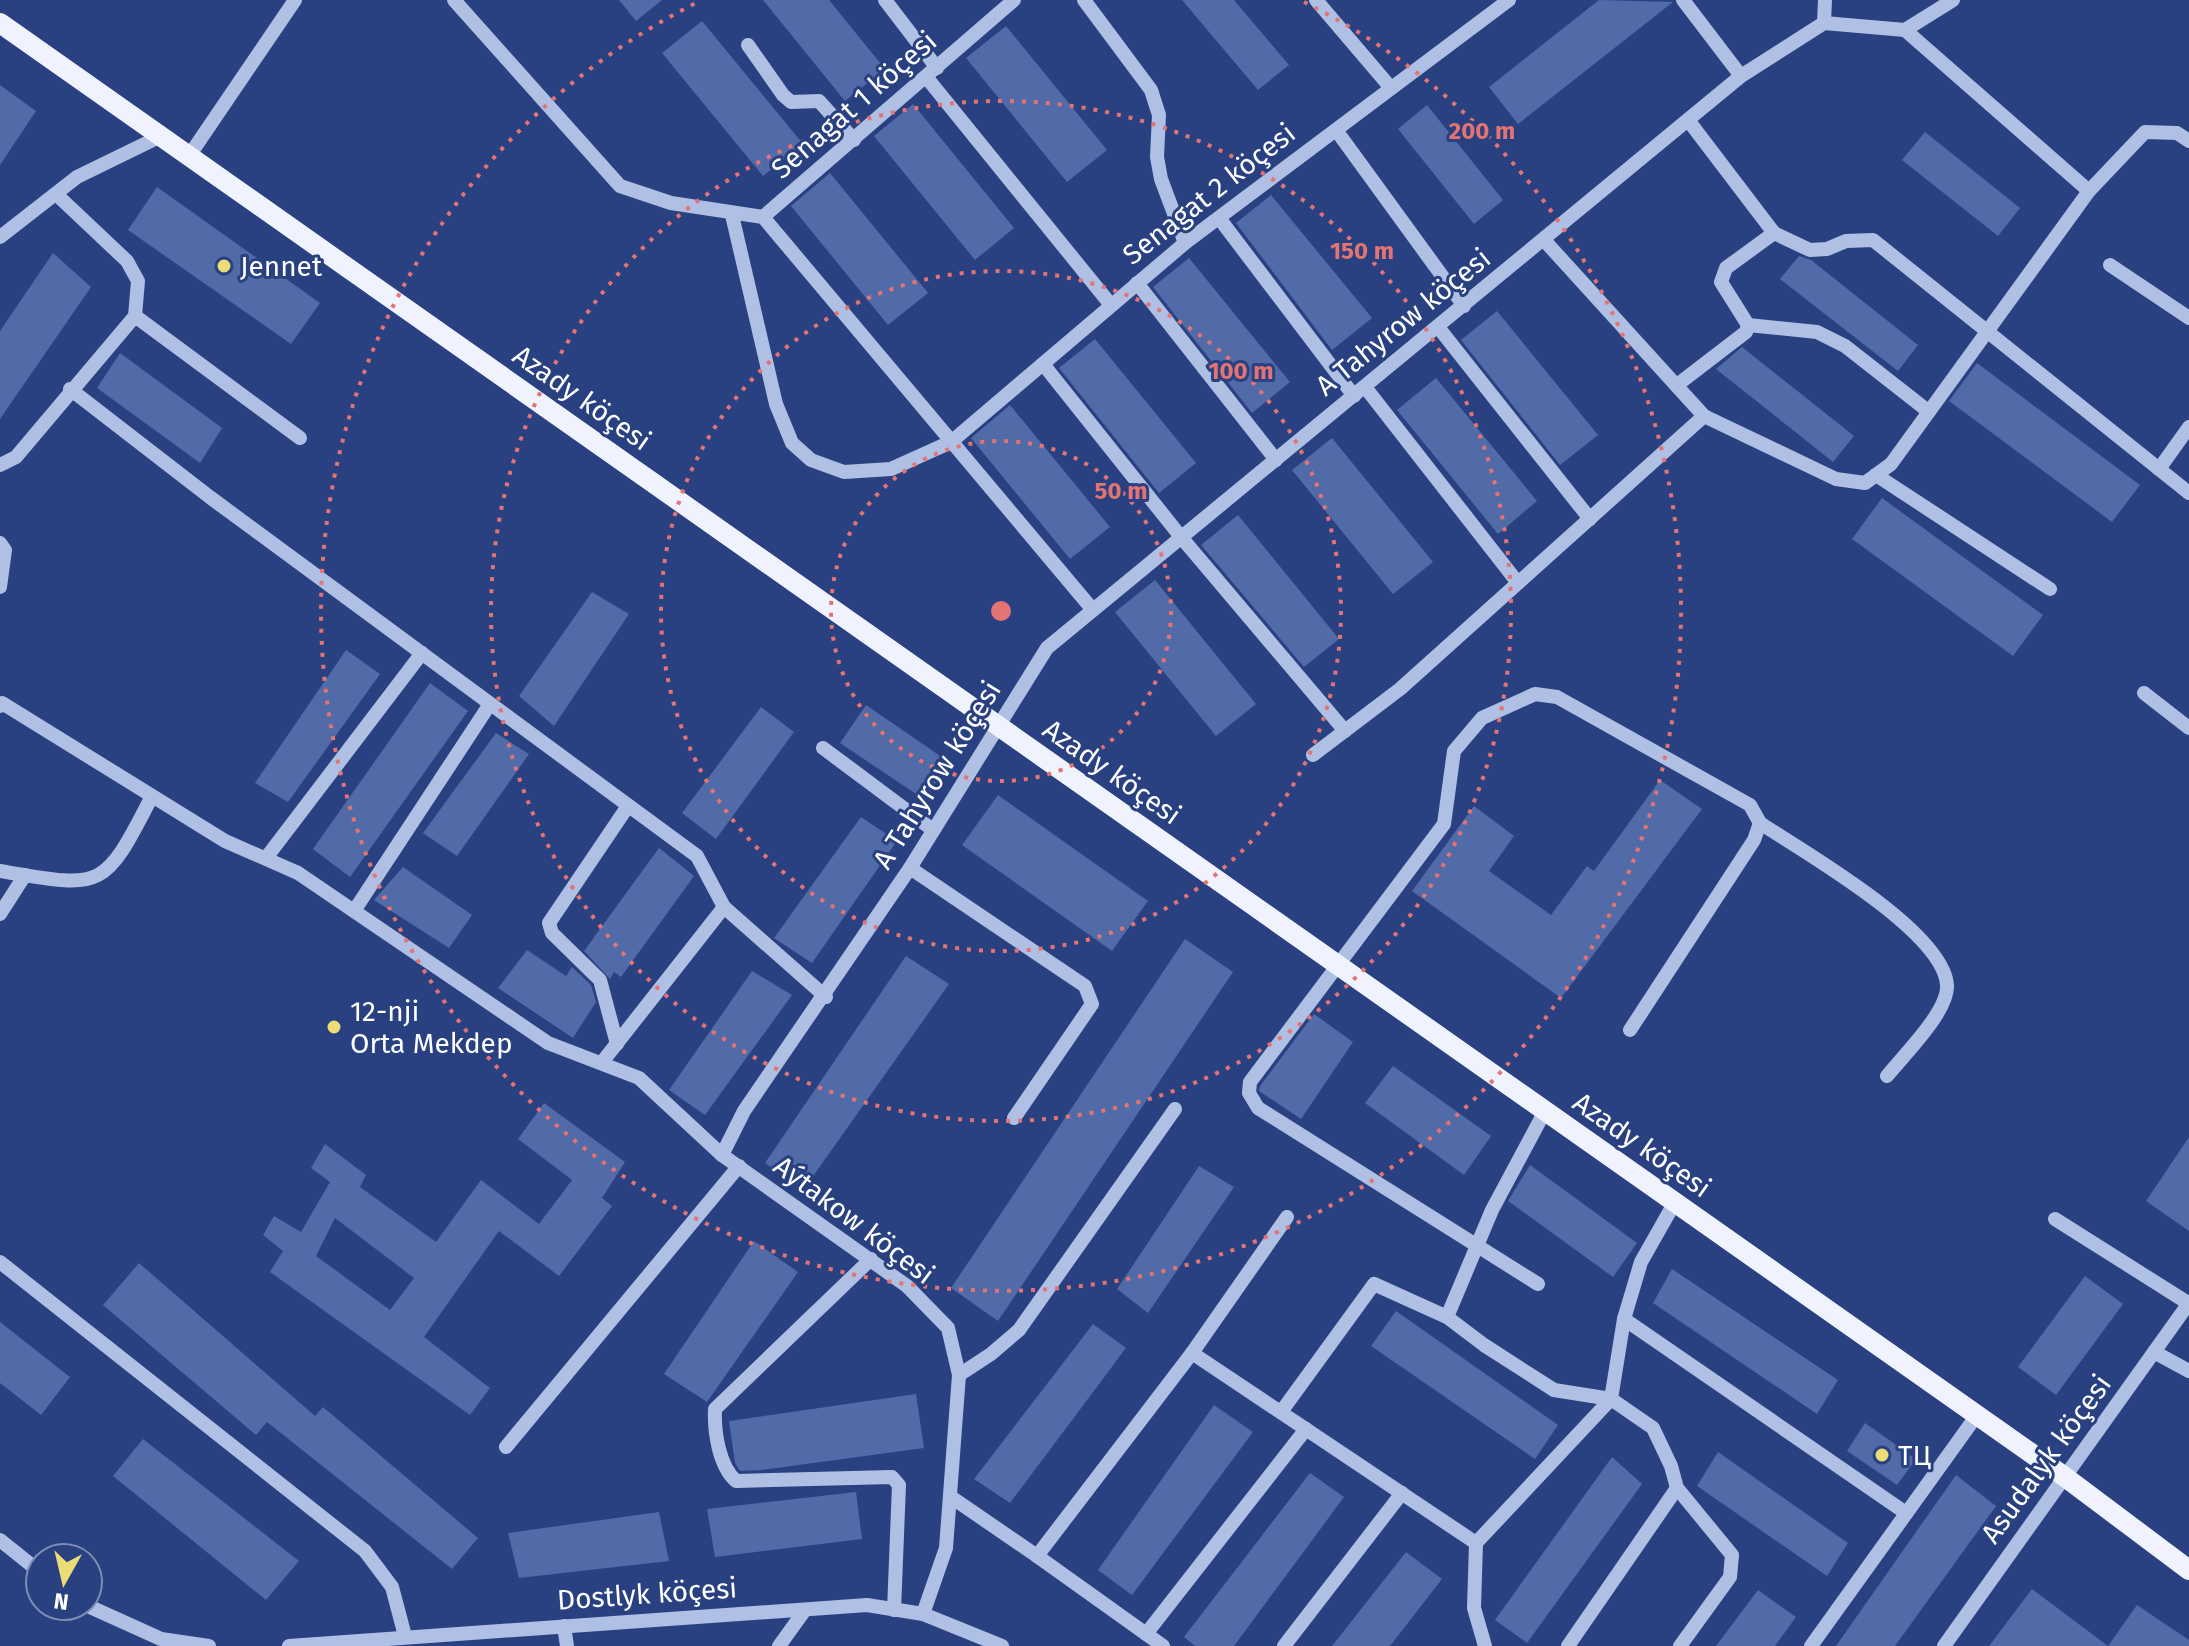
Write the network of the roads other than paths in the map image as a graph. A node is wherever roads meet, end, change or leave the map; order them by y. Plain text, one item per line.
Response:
1 (295, 0) edge
2 (454, 0) edge
3 (885, 0) edge
4 (1014, 0) edge
5 (1084, 0) edge
6 (1316, 0) edge
7 (1509, 0) edge
8 (1683, 0) edge
9 (1825, 0) edge
10 (1953, 0) edge
11 (0, 23) edge
12 (1824, 23) junction
13 (1905, 30) junction
14 (748, 45) dead end
15 (932, 73) junction
16 (1741, 76) junction
17 (1391, 88) junction
18 (1688, 120) junction
19 (1336, 130) junction
20 (161, 136) junction
21 (854, 140) junction
22 (2189, 141) edge
23 (189, 156) junction
24 (2089, 191) junction
25 (56, 194) junction
26 (732, 215) junction
27 (763, 217) junction
28 (1219, 218) junction
29 (1774, 233) junction
30 (0, 237) edge
31 (1544, 240) junction
32 (1185, 243) junction
33 (2110, 265) dead end
34 (1137, 283) junction
35 (1111, 305) junction
36 (1464, 306) junction
37 (135, 316) junction
38 (2189, 318) edge
39 (1748, 325) junction
40 (1438, 327) junction
41 (1985, 330) junction
42 (1043, 364) junction
43 (1677, 385) junction
44 (70, 389) junction
45 (1359, 392) junction
46 (1928, 411) junction
47 (1704, 416) junction
48 (2189, 427) edge
49 (300, 438) dead end
50 (951, 442) junction
51 (1276, 460) junction
52 (0, 465) edge
53 (2159, 469) junction
54 (1876, 475) junction
55 (2189, 493) edge
56 (1590, 519) junction
57 (1181, 537) junction
58 (0, 543) edge
59 (1518, 583) junction
60 (0, 587) edge
61 (2050, 589) dead end
62 (1093, 610) junction
63 (422, 653) junction
64 (2144, 693) dead end
65 (490, 704) junction
66 (0, 706) edge
67 (997, 725) junction
68 (2189, 728) edge
69 (1345, 731) junction
70 (823, 748) dead end
71 (1313, 755) dead end
72 (151, 798) junction
73 (628, 806) junction
74 (1760, 823) junction
75 (933, 830) junction
76 (266, 858) junction
77 (910, 868) junction
78 (0, 871) edge
79 (25, 875) junction
80 (724, 907) junction
81 (354, 911) junction
82 (0, 914) edge
83 (1338, 965) junction
84 (826, 997) junction
85 (1630, 1030) dead end
86 (617, 1044) junction
87 (603, 1061) junction
88 (1887, 1076) dead end
89 (1175, 1109) dead end
90 (1545, 1111) junction
91 (1014, 1118) dead end
92 (722, 1155) junction
93 (739, 1166) junction
94 (1675, 1202) junction
95 (1287, 1217) dead end
96 (2055, 1219) dead end
97 (1478, 1243) junction
98 (871, 1259) junction
99 (0, 1262) edge
100 (1538, 1284) dead end
101 (2189, 1303) edge
102 (1447, 1317) junction
103 (1624, 1319) junction
104 (2154, 1352) junction
105 (1192, 1353) junction
106 (2189, 1371) edge
107 (959, 1375) junction
108 (1611, 1399) junction
109 (1281, 1412) junction
110 (1977, 1415) junction
111 (1306, 1429) junction
112 (506, 1447) dead end
113 (2065, 1477) junction
114 (1677, 1488) junction
115 (1402, 1493) junction
116 (951, 1497) junction
117 (1906, 1513) junction
118 (0, 1540) edge
119 (1476, 1543) junction
120 (1037, 1556) junction
121 (24, 1559) edge
122 (2189, 1570) edge
123 (805, 1610) junction
124 (894, 1610) junction
125 (104, 1614) edge
126 (923, 1614) junction
127 (564, 1626) junction
128 (974, 1633) junction
129 (1146, 1634) junction
130 (405, 1636) junction
131 (163, 1643) edge
132 (209, 1646) edge
133 (289, 1646) edge
134 (567, 1646) edge
135 (779, 1646) edge
136 (964, 1646) edge
137 (1002, 1646) edge
138 (1163, 1646) edge
139 (1284, 1646) edge
140 (1485, 1646) edge
141 (1568, 1646) edge
142 (1680, 1646) edge
143 (1811, 1646) edge
144 (1944, 1646) edge

1 - 23 street
2 - 26 street
3 - 15 street
4 - 15 street, Senagat 1 köçesi
5 - 32 street
6 - 17 street
7 - 17 street, Senagat 2 köçesi
8 - 16 street
9 - 12 street
10 - 13 street
11 - 20 main road, Azady köçesi
12 - 13 street
12 - 16 street, A Tahyrow köçesi
13 - 24 street
14 - 21 street
15 - 21 street, Senagat 1 köçesi
15 - 35 street
16 - 18 street, A Tahyrow köçesi
17 - 19 street, Senagat 2 köçesi
18 - 29 street
18 - 31 street, A Tahyrow köçesi
19 - 28 street, Senagat 2 köçesi
19 - 36 street
20 - 23 main road, Azady köçesi
20 - 25 street
21 - 27 street, Senagat 1 köçesi
22 - 24 street
23 - 67 main road, Azady köçesi
24 - 41 street
25 - 30 street
25 - 37 street
26 - 27 street
26 - 50 street, Senagat 2 köçesi
27 - 50 street
28 - 32 street, Senagat 2 köçesi
28 - 45 street
29 - 39 street
29 - 41 street
31 - 36 street, A Tahyrow köçesi
31 - 43 street
32 - 34 street, Senagat 2 köçesi
33 - 38 street
34 - 35 street, Senagat 2 köçesi
34 - 51 street
35 - 42 street, Senagat 2 köçesi
36 - 40 street, A Tahyrow köçesi
37 - 44 street
37 - 49 street
39 - 43 street
39 - 46 street
40 - 45 street, A Tahyrow köçesi
40 - 56 street
41 - 46 street
41 - 53 street
42 - 50 street, Senagat 2 köçesi
42 - 57 street
43 - 47 street
44 - 52 street
44 - 63 street
45 - 51 street, A Tahyrow köçesi
45 - 59 street
46 - 54 street
47 - 54 street
47 - 56 street
48 - 53 street
50 - 62 street
51 - 57 street, A Tahyrow köçesi
53 - 55 street
54 - 61 street
56 - 59 street
57 - 62 street, A Tahyrow köçesi
57 - 69 street
58 - 60 street
59 - 69 street
62 - 67 street, A Tahyrow köçesi
63 - 65 street
63 - 76 street
64 - 68 street
65 - 73 street
65 - 81 street
66 - 72 street, Aýtakow köçesi
67 - 75 street, A Tahyrow köçesi
67 - 83 main road, Azady köçesi
69 - 71 street
70 - 75 street
72 - 76 street, Aýtakow köçesi
72 - 79 street
73 - 80 street
73 - 86 street
74 - 83 street
74 - 85 street
74 - 88 street
75 - 77 street, A Tahyrow köçesi
76 - 81 street, Aýtakow köçesi
77 - 84 street, A Tahyrow köçesi
77 - 91 street
78 - 79 street
79 - 82 street
80 - 84 street
80 - 86 street
81 - 87 street, Aýtakow köçesi
83 - 90 main road, Azady köçesi
83 - 97 street
84 - 92 street, A Tahyrow köçesi
86 - 87 street
87 - 92 street, Aýtakow köçesi
89 - 107 street
90 - 94 main road, Azady köçesi
90 - 97 street
92 - 93 street, Aýtakow köçesi
93 - 98 street, Aýtakow köçesi
93 - 112 street
94 - 103 street
94 - 110 main road, Azady köçesi
95 - 105 street
96 - 101 street
97 - 100 street
97 - 102 street
98 - 107 street, Aýtakow köçesi
98 - 124 street
99 - 130 street
101 - 104 street, Asudalyk köçesi
102 - 108 street
102 - 109 street
103 - 108 street
103 - 117 street
104 - 106 street
104 - 113 street, Asudalyk köçesi
105 - 109 street
105 - 120 street
107 - 116 street, Aýtakow köçesi
108 - 114 street
108 - 119 street
109 - 111 street
110 - 113 main road, Azady köçesi
110 - 117 street
111 - 115 street
111 - 129 street
113 - 122 main road, Azady köçesi
113 - 144 street, Asudalyk köçesi
114 - 141 street
114 - 142 street
115 - 119 street
115 - 139 street
116 - 120 street
116 - 126 street, Aýtakow köçesi
117 - 143 street
118 - 121 street
119 - 140 street
120 - 129 street
123 - 124 street, Dostlyk köçesi
123 - 127 street, Dostlyk köçesi
123 - 135 street
124 - 126 street, Dostlyk köçesi
125 - 131 street
126 - 128 street, Dostlyk köçesi
127 - 130 street, Dostlyk köçesi
127 - 134 street
128 - 136 street
128 - 137 street, Dostlyk köçesi
129 - 138 street
130 - 133 street, Dostlyk köçesi
131 - 132 street

